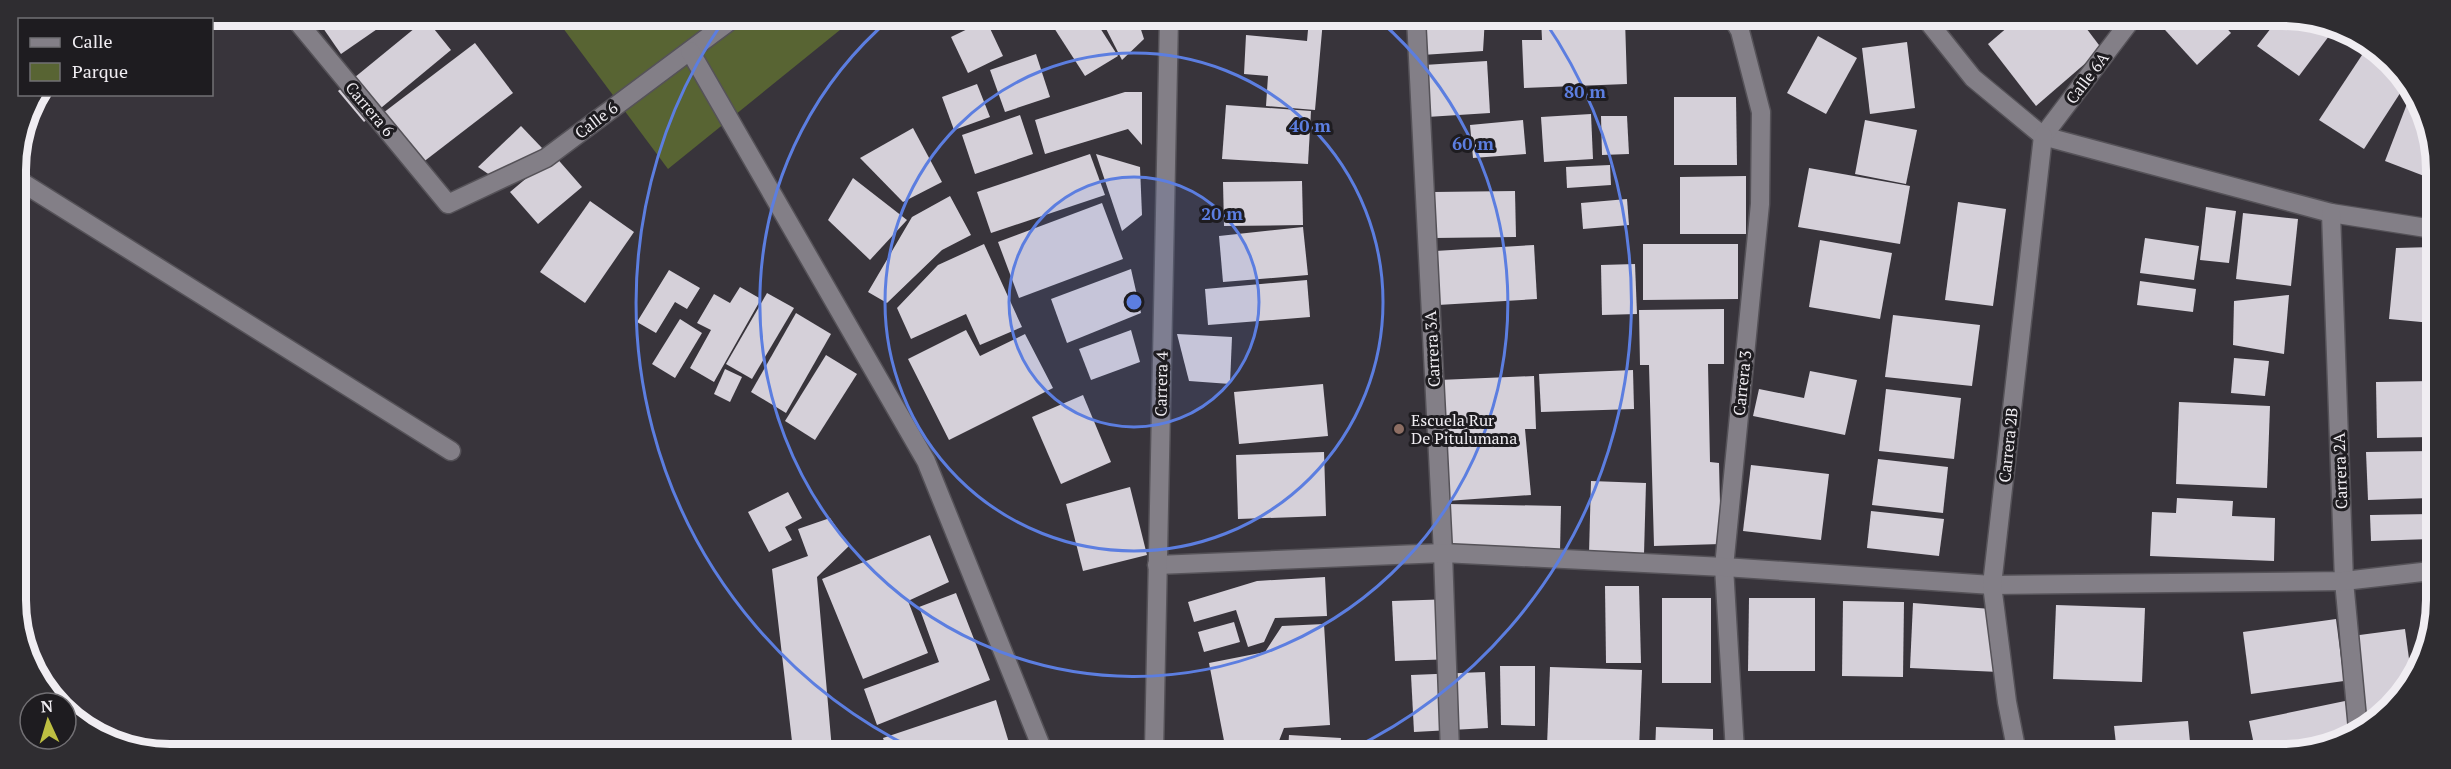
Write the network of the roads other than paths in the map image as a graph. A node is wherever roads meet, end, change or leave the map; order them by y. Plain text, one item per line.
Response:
1 (301, 26) edge
2 (723, 26) edge
3 (1169, 26) edge
4 (1416, 26) edge
5 (1737, 26) edge
6 (1932, 26) edge
7 (2126, 26) edge
8 (690, 51) junction
9 (2043, 136) junction
10 (26, 185) edge
11 (448, 204) joint
12 (2331, 213) junction
13 (2426, 228) edge
14 (451, 451) dead end
15 (1443, 553) junction
16 (1157, 565) junction
17 (1724, 567) junction
18 (2426, 572) edge
19 (2344, 581) junction
20 (1992, 585) junction
21 (2357, 722) edge
22 (1450, 743) edge
23 (1734, 743) edge
24 (2015, 743) edge
25 (1040, 744) edge
26 (1154, 744) edge

1 - 11 street, Carrera 6
2 - 8 street, Calle 6
3 - 16 street, Carrera 4
4 - 15 street, Carrera 3A
5 - 17 street, Carrera 3
6 - 9 street
7 - 9 street, Calle 6A
8 - 11 street, Calle 6
8 - 25 street
9 - 12 street
9 - 20 street, Carrera 2B
10 - 14 street
12 - 13 street
12 - 19 street, Carrera 2A
15 - 16 street
15 - 17 street
15 - 22 street, Carrera 3A
16 - 26 street, Carrera 4
17 - 20 street
17 - 23 street, Carrera 3
18 - 19 street
19 - 20 street
19 - 21 street, Carrera 2A
20 - 24 street, Carrera 2B

